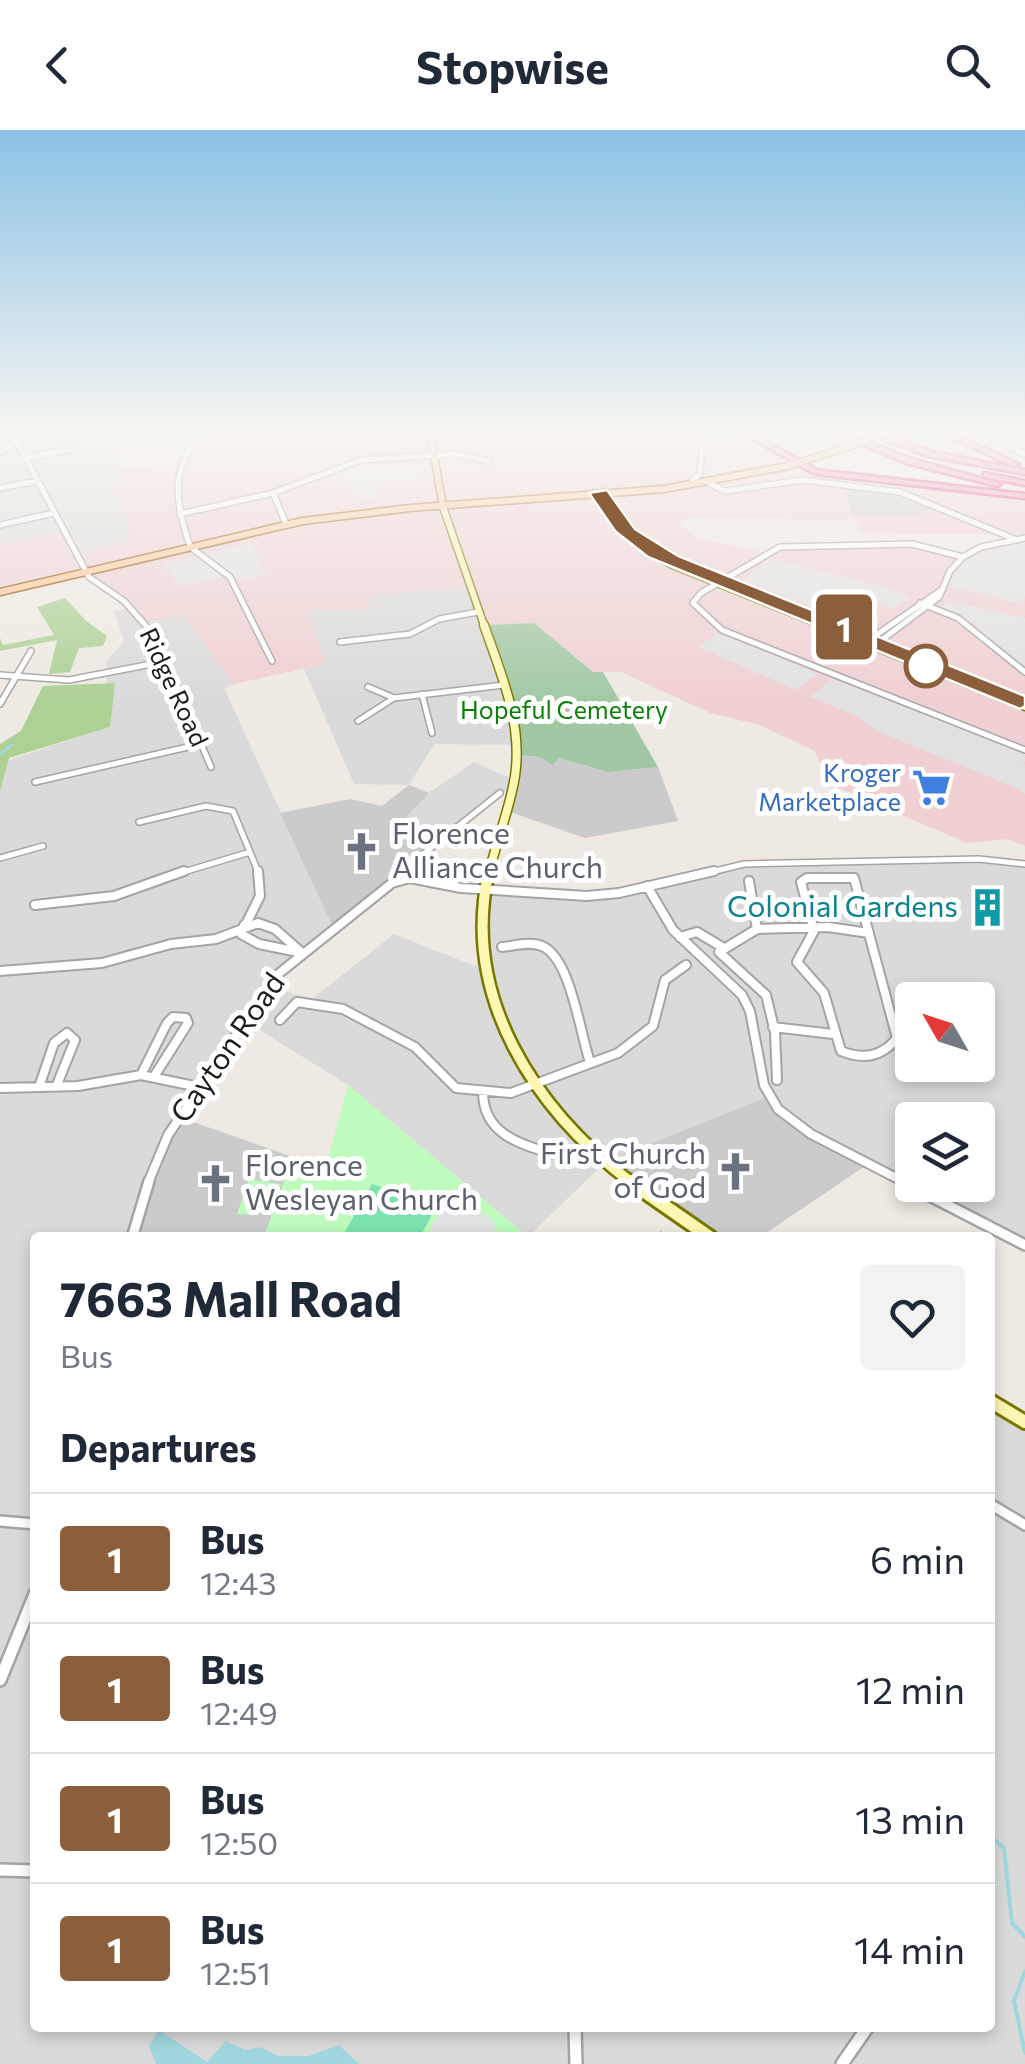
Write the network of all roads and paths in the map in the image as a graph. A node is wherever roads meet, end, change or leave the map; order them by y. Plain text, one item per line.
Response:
1 (59, 522) edge
2 (183, 522) edge
3 (298, 522) edge
4 (331, 522) edge
5 (446, 522) edge
6 (616, 522) edge
7 (979, 522) edge
8 (286, 524) joint
9 (1025, 538) edge
10 (1017, 540) junction
11 (192, 547) junction
12 (963, 557) junction
13 (88, 572) junction
14 (720, 581) junction
15 (0, 592) edge
16 (924, 605) junction
17 (478, 612) junction
18 (340, 642) dead end
19 (873, 642) junction
20 (31, 650) dead end
21 (166, 661) junction
22 (272, 661) dead end
23 (1025, 672) edge
24 (0, 674) edge
25 (14, 676) junction
26 (504, 685) junction
27 (368, 687) dead end
28 (422, 694) junction
29 (394, 698) junction
30 (1025, 703) edge
31 (0, 704) edge
32 (358, 721) dead end
33 (432, 733) dead end
34 (201, 744) junction
35 (1025, 750) edge
36 (212, 767) dead end
37 (35, 782) dead end
38 (500, 793) dead end
39 (139, 822) dead end
40 (43, 846) dead end
41 (250, 852) junction
42 (0, 858) edge
43 (1025, 864) edge
44 (410, 878) junction
45 (749, 881) dead end
46 (646, 886) junction
47 (485, 890) junction
48 (35, 905) dead end
49 (244, 926) junction
50 (813, 927) junction
51 (757, 929) junction
52 (869, 933) junction
53 (680, 936) junction
54 (502, 947) dead end
55 (722, 947) junction
56 (300, 952) junction
57 (686, 965) dead end
58 (0, 971) edge
59 (280, 1020) dead end
60 (773, 1028) junction
61 (833, 1034) junction
62 (590, 1062) junction
63 (141, 1075) junction
64 (155, 1075) junction
65 (778, 1080) dead end
66 (535, 1084) junction
67 (56, 1087) junction
68 (199, 1087) junction
69 (0, 1088) edge
70 (39, 1088) junction
71 (482, 1092) junction
72 (553, 1154) dead end
73 (134, 1232) edge
74 (702, 1232) edge
75 (1025, 1245) edge
76 (995, 1404) edge
77 (1025, 1422) edge
78 (995, 1507) edge
79 (0, 1521) edge
80 (30, 1524) edge
81 (1025, 1526) edge
82 (30, 1606) edge
83 (0, 1680) edge
84 (0, 1870) edge
85 (30, 1871) edge
86 (575, 2032) edge
87 (863, 2032) edge
88 (576, 2064) edge
89 (842, 2064) edge

1 - 13 street
2 - 11 street
3 - 8 main road
4 - 11 main road
5 - 17 main road
6 - 14 main road
7 - 10 street
8 - 11 main road
9 - 10 street
10 - 12 street
11 - 13 main road
11 - 22 street
12 - 14 street
12 - 16 street
13 - 15 main road
13 - 21 street, Ridge Road
14 - 19 main road
14 - 35 street
16 - 19 street
16 - 23 street
17 - 18 street
17 - 26 main road
19 - 30 main road
20 - 25 street
21 - 25 street
21 - 34 street, Ridge Road
24 - 25 street
25 - 31 street
26 - 28 street
26 - 47 main road
27 - 29 street
28 - 29 street
28 - 33 street
29 - 32 street
34 - 36 street, Ridge Road
34 - 37 street
38 - 44 street
39 - 41 street
40 - 42 street
41 - 48 street
41 - 49 street
43 - 46 street
44 - 47 street
44 - 56 street, Cayton Road
45 - 51 street
46 - 47 street
46 - 53 street
47 - 66 main road
49 - 56 street
49 - 56 street
49 - 58 street
50 - 51 street
50 - 52 street
50 - 52 street
50 - 61 street
51 - 55 street
52 - 61 street
53 - 55 street
53 - 75 street
54 - 62 street
55 - 60 street
56 - 68 street, Cayton Road
57 - 62 street
59 - 71 street
60 - 61 street
60 - 65 street
62 - 66 street
63 - 64 street
63 - 64 street
63 - 67 street
64 - 68 street
66 - 71 street
66 - 74 main road
67 - 70 street
67 - 70 street
68 - 73 street, Cayton Road
69 - 70 street
71 - 72 street
76 - 77 main road
78 - 81 street
79 - 80 street
82 - 83 street
84 - 85 street
86 - 88 street
87 - 89 street

